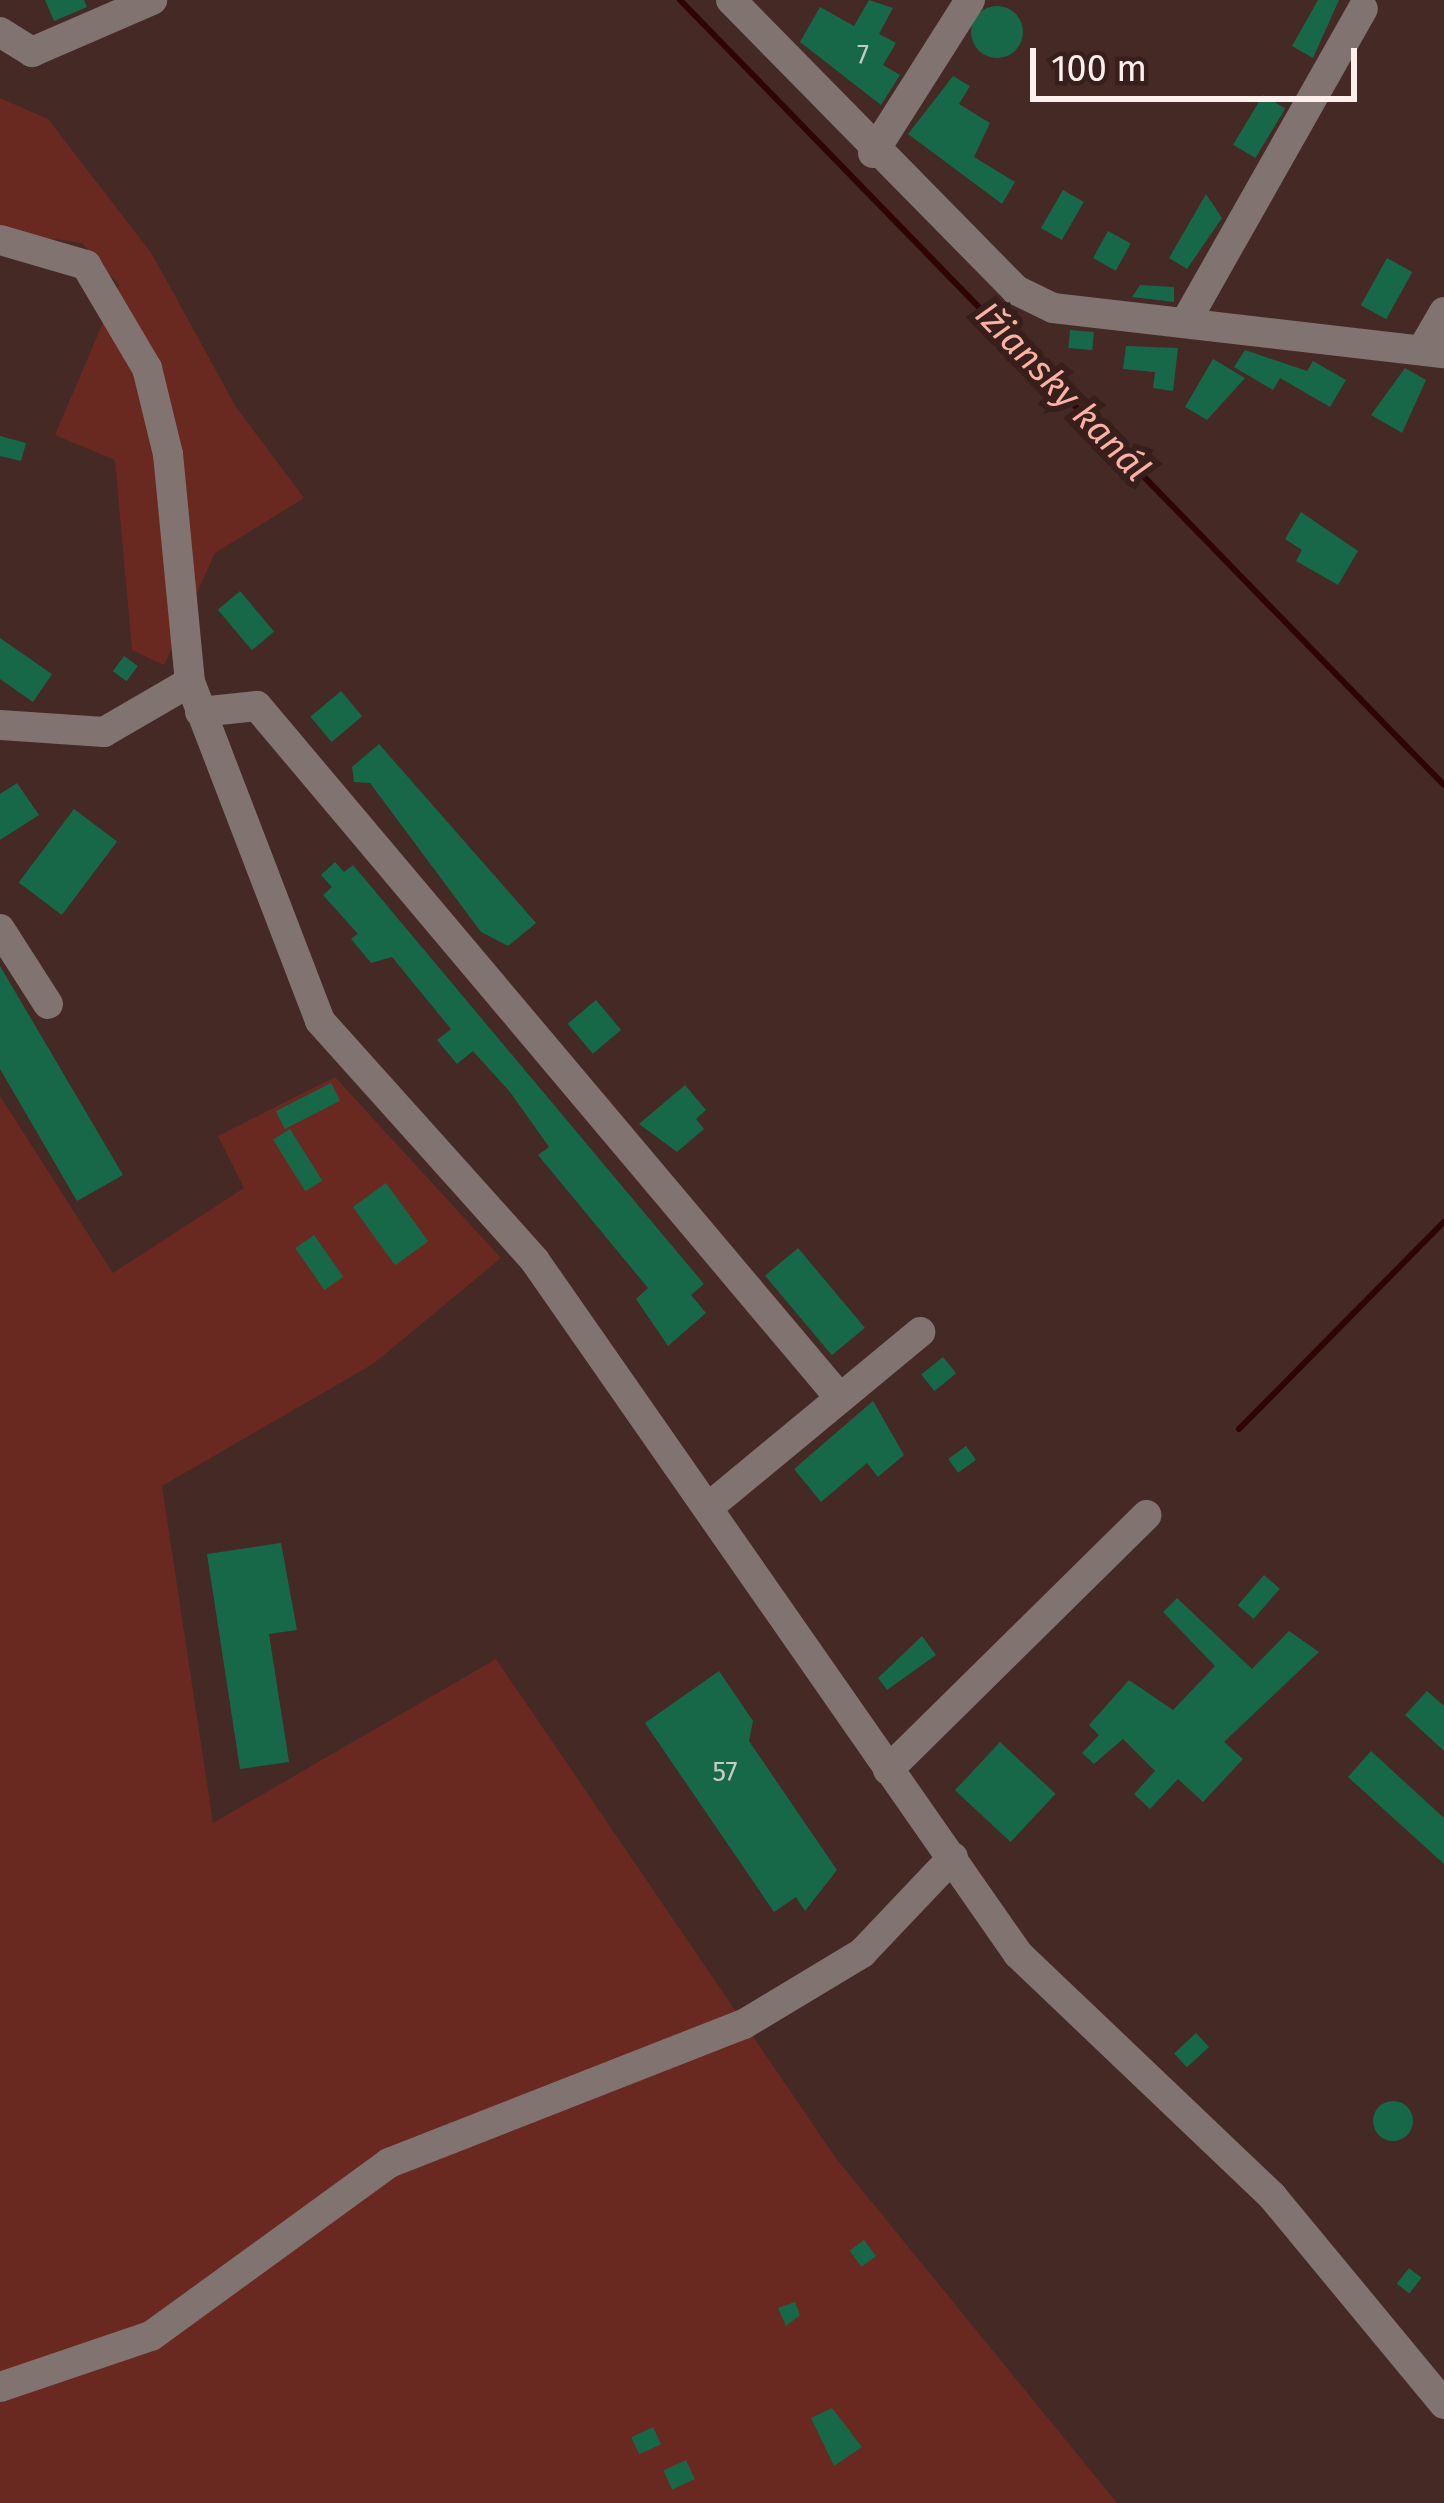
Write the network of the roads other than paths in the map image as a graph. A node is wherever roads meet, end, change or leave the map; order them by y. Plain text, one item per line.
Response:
1 (152, 0) edge
2 (731, 0) edge
3 (970, 0) edge
4 (1363, 9) dead end
5 (100, 10) edge
6 (0, 32) edge
7 (873, 153) junction
8 (0, 240) edge
9 (1444, 312) edge
10 (1186, 323) junction
11 (1433, 351) edge
12 (190, 682) junction
13 (200, 712) junction
14 (0, 725) edge
15 (0, 929) edge
16 (48, 1004) dead end
17 (920, 1332) dead end
18 (840, 1398) junction
19 (710, 1506) junction
20 (1147, 1514) dead end
21 (888, 1770) junction
22 (953, 1857) junction
23 (0, 2387) edge
24 (1444, 2404) edge

1 - 5 street
2 - 7 street
3 - 7 street
4 - 10 street
5 - 6 street
7 - 10 street
8 - 12 street
9 - 11 street
10 - 11 street
12 - 13 street
12 - 14 street
13 - 18 street
13 - 19 street
15 - 16 street
17 - 18 street
18 - 19 street
19 - 21 street
20 - 21 street
21 - 22 street
22 - 23 street
22 - 24 street

